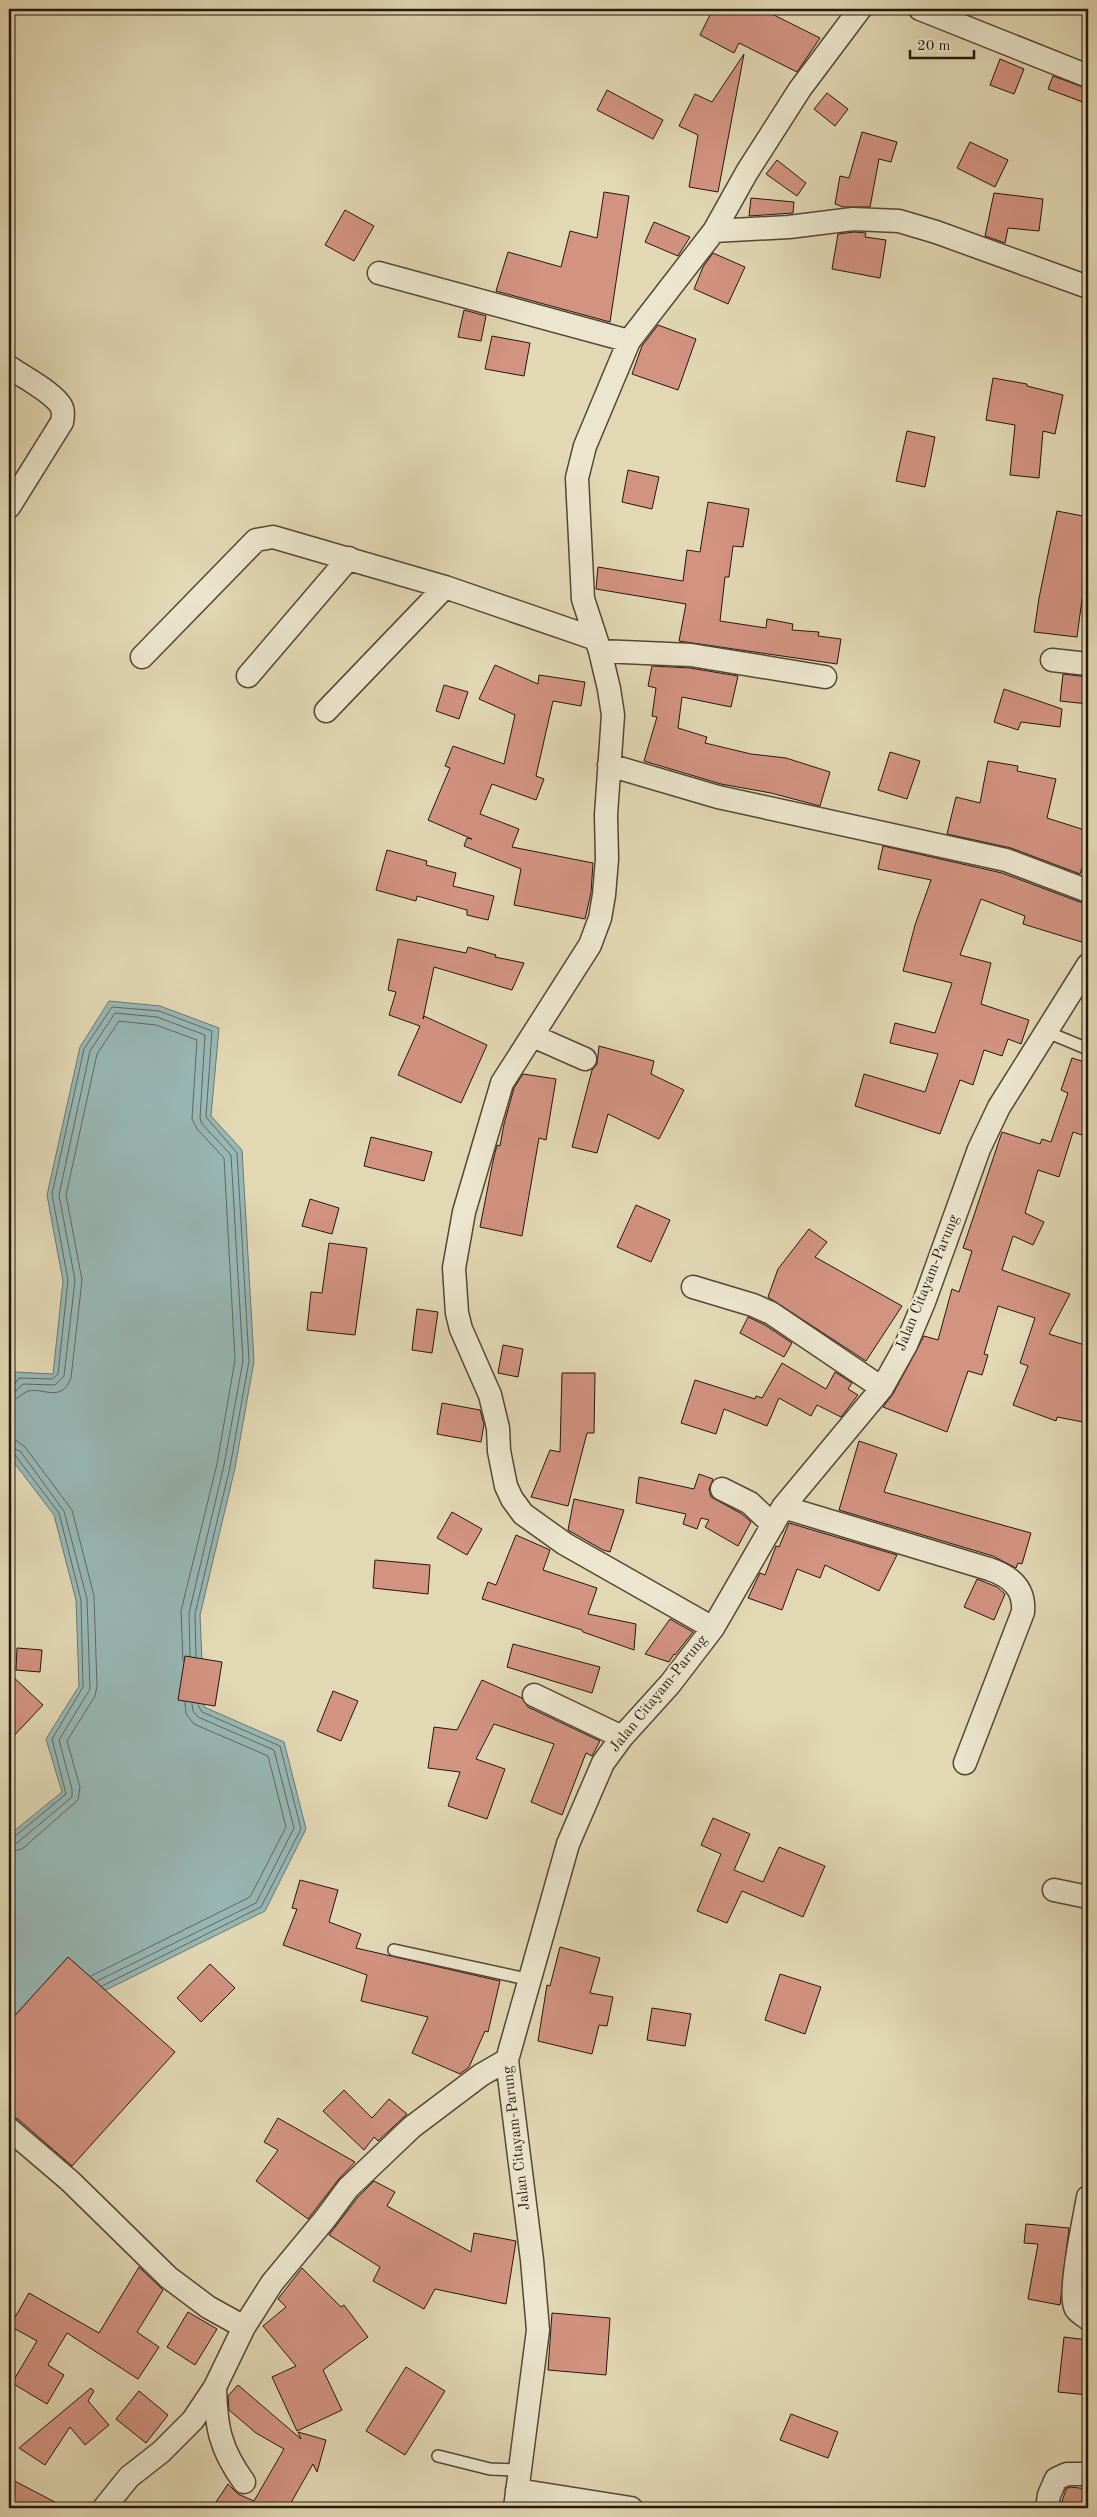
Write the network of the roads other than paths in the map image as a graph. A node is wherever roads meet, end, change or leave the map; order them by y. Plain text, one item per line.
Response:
1 (860, 9) edge
2 (920, 9) edge
3 (1088, 76) edge
4 (714, 231) junction
5 (380, 272) dead end
6 (1088, 287) edge
7 (629, 341) junction
8 (9, 368) edge
9 (12, 496) edge
10 (349, 558) junction
11 (445, 587) junction
12 (598, 645) junction
13 (142, 658) dead end
14 (1052, 660) dead end
15 (1088, 664) edge
16 (248, 676) dead end
17 (825, 677) dead end
18 (326, 711) dead end
19 (610, 765) junction
20 (1088, 891) edge
21 (1088, 966) edge
22 (1047, 1032) junction
23 (533, 1036) junction
24 (1088, 1048) edge
25 (585, 1059) dead end
26 (694, 1287) dead end
27 (882, 1388) junction
28 (722, 1489) dead end
29 (778, 1516) junction
30 (713, 1628) junction
31 (534, 1695) dead end
32 (622, 1737) junction
33 (965, 1762) dead end
34 (1054, 1890) dead end
35 (1088, 1897) edge
36 (394, 1950) dead end
37 (531, 1980) junction
38 (507, 2060) junction
39 (9, 2129) edge
40 (1088, 2197) edge
41 (1088, 2319) edge
42 (244, 2327) junction
43 (215, 2387) junction
44 (438, 2456) dead end
45 (1088, 2474) edge
46 (244, 2482) dead end
47 (517, 2489) edge
48 (104, 2508) edge
49 (631, 2508) edge
50 (1046, 2508) edge

1 - 4 street
2 - 3 street
4 - 6 street
4 - 7 street
5 - 7 street
7 - 12 street
8 - 9 street
10 - 11 street
10 - 13 street
10 - 16 street
11 - 12 street
11 - 18 street
12 - 17 street
12 - 19 street
14 - 15 street
19 - 20 street
19 - 23 street
21 - 22 street, Jalan Citayam-Parung
22 - 24 lane
22 - 27 street, Jalan Citayam-Parung
23 - 25 street
23 - 30 street
26 - 27 street
27 - 29 street, Jalan Citayam-Parung
28 - 29 street
29 - 30 street, Jalan Citayam-Parung
29 - 33 street
30 - 32 street, Jalan Citayam-Parung
31 - 32 street
32 - 37 street, Jalan Citayam-Parung
34 - 35 street
36 - 37 lane
37 - 38 street, Jalan Citayam-Parung
38 - 42 street
38 - 47 street, Jalan Citayam-Parung
39 - 42 street
40 - 41 street
42 - 43 street
43 - 46 street
43 - 48 street
44 - 47 lane
45 - 50 street
47 - 49 street

